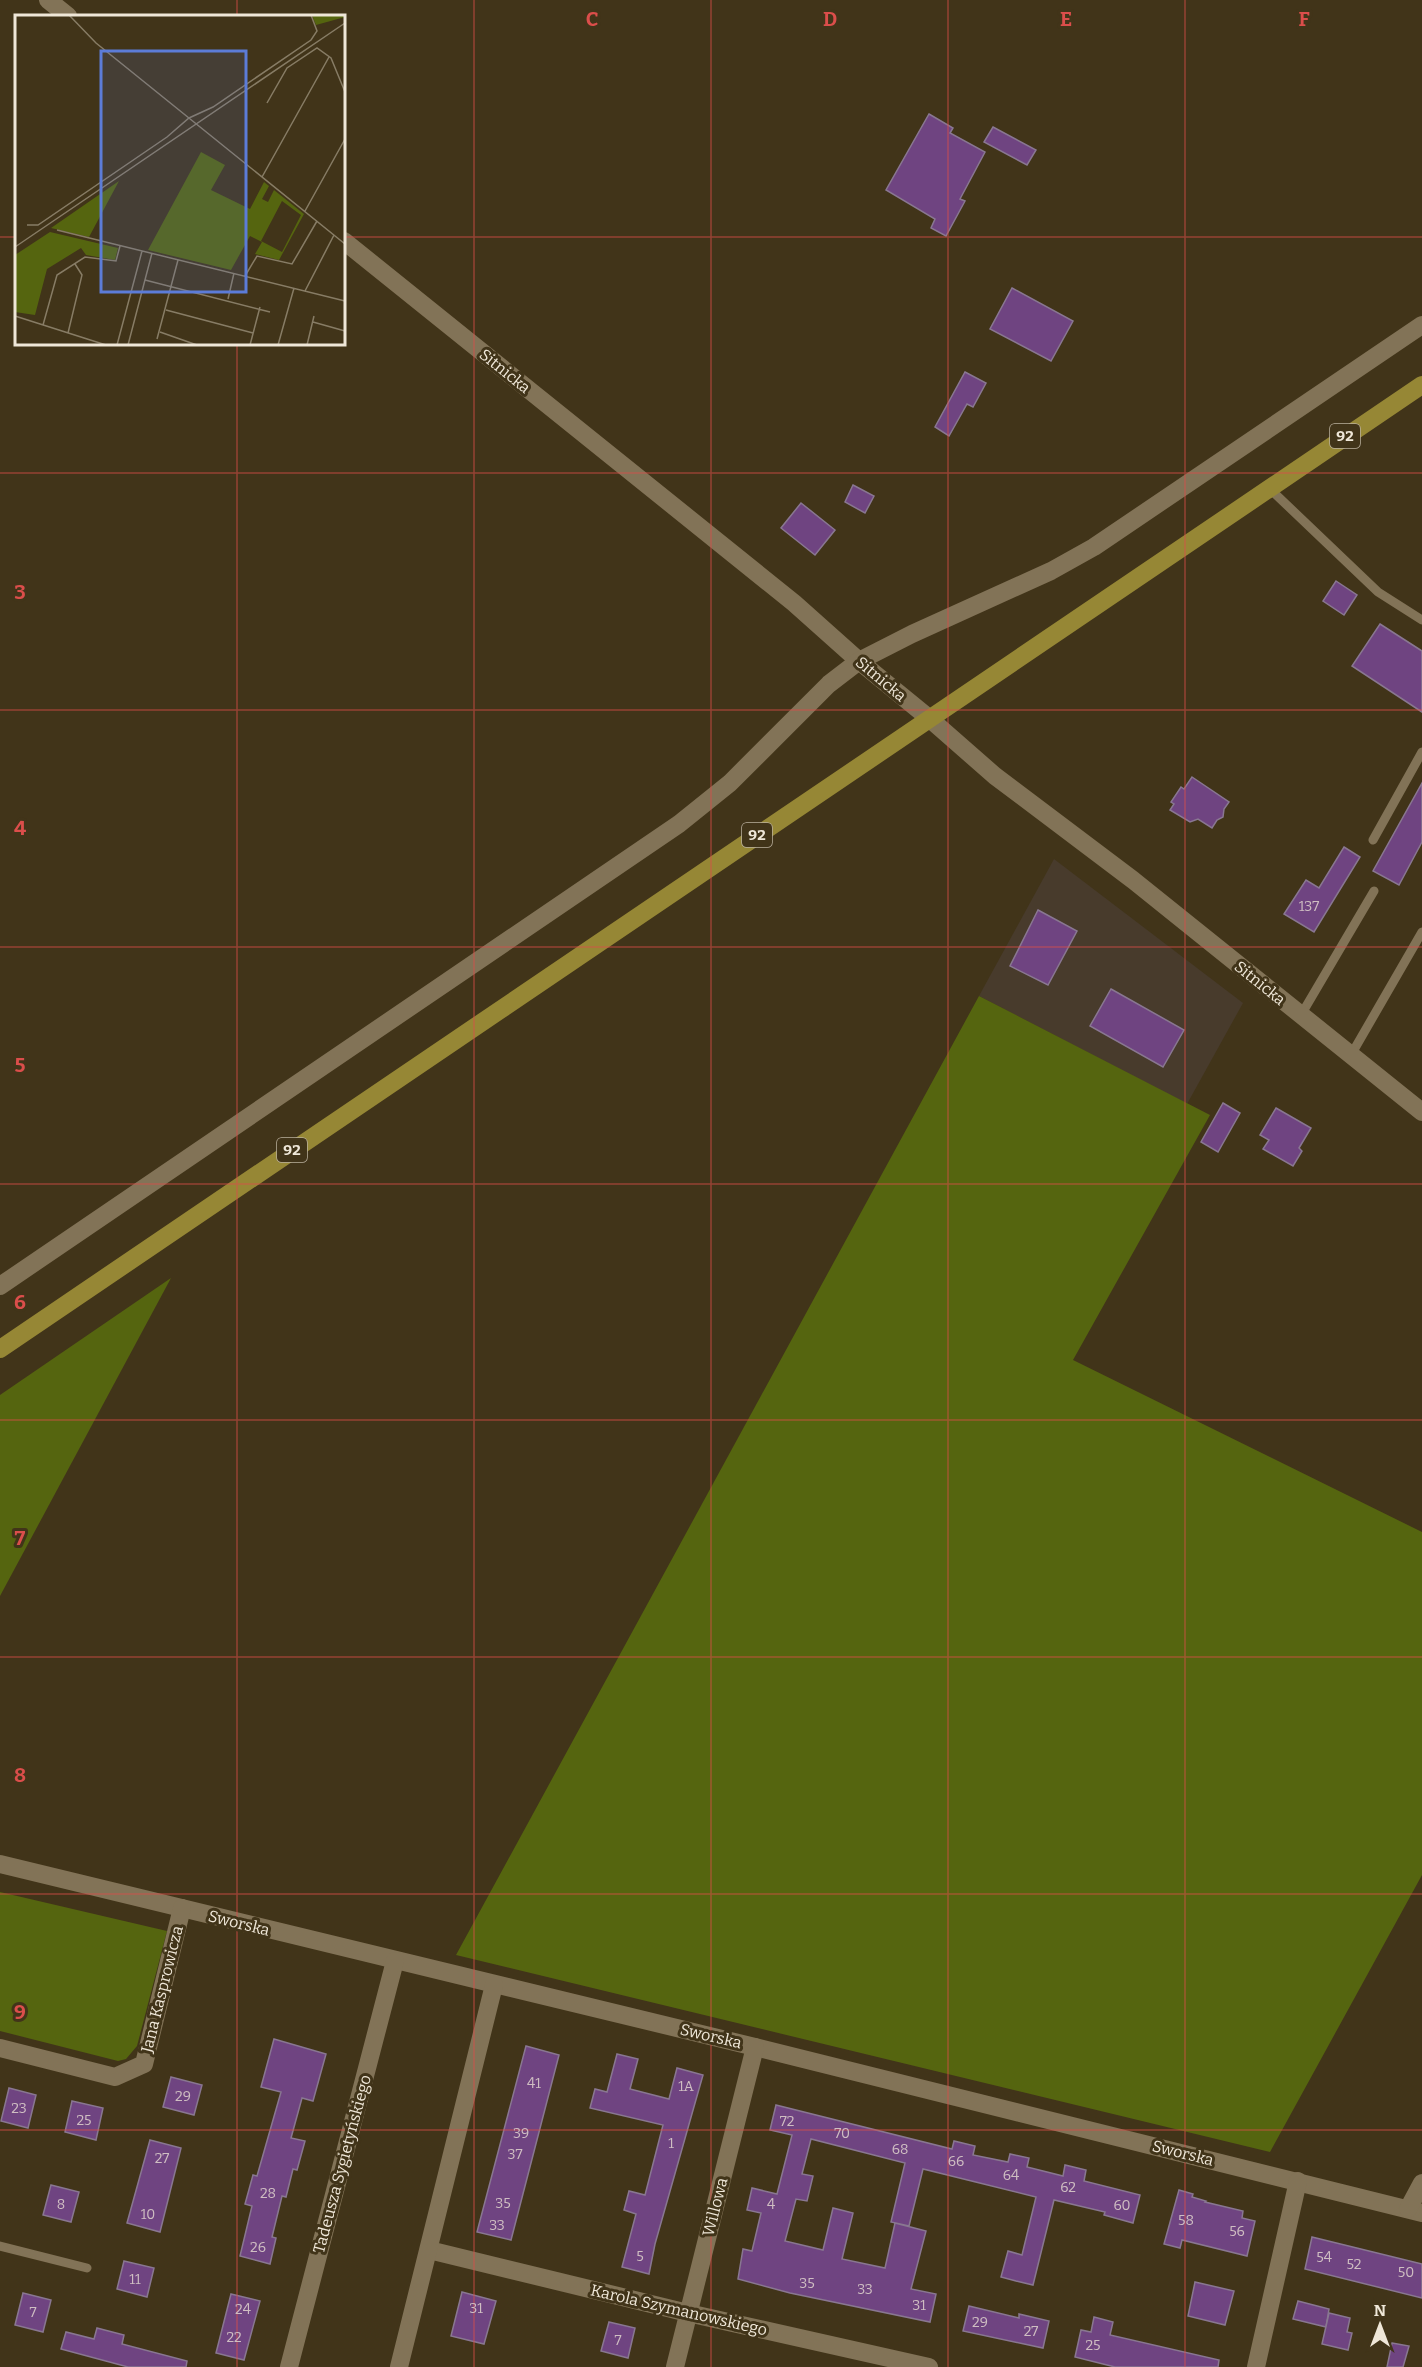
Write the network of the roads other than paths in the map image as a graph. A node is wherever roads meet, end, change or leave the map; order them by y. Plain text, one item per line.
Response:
1 (48, 0) edge
2 (67, 15) edge
3 (345, 242) edge
4 (1422, 325) edge
5 (1422, 385) edge
6 (1269, 488) junction
7 (1422, 620) edge
8 (859, 661) junction
9 (930, 719) junction
10 (1422, 752) edge
11 (1373, 840) dead end
12 (1374, 891) dead end
13 (1422, 932) edge
14 (1301, 1015) junction
15 (1351, 1055) junction
16 (1422, 1112) edge
17 (0, 1286) edge
18 (0, 1349) edge
19 (0, 1864) edge
20 (182, 1908) junction
21 (395, 1961) junction
22 (494, 1985) junction
23 (755, 2047) junction
24 (0, 2048) edge
25 (1298, 2181) junction
26 (1422, 2183) edge
27 (1415, 2211) edge
28 (0, 2246) edge
29 (429, 2250) junction
30 (87, 2268) dead end
31 (688, 2313) junction
32 (289, 2367) edge
33 (399, 2367) edge
34 (675, 2367) edge
35 (929, 2367) edge
36 (1256, 2367) edge

1 - 2 street
3 - 8 street, Sitnicka
4 - 8 street
5 - 6 main road, 92
6 - 7 lane
6 - 9 main road, 92
8 - 9 street, Sitnicka
8 - 17 street
9 - 14 street, Sitnicka
9 - 18 main road, 92
10 - 11 lane
12 - 14 lane
13 - 15 lane
14 - 15 street, Sitnicka
15 - 16 street, Sitnicka
19 - 20 street, Sworska
20 - 21 street, Sworska
20 - 24 street, Jana Kasprowicza
21 - 22 street, Sworska
21 - 32 street, Tadeusza Sygietyńskiego
22 - 23 street, Sworska
22 - 29 street
23 - 25 street, Sworska
23 - 31 street, Willowa
25 - 27 street, Sworska
25 - 36 street
26 - 27 street
28 - 30 lane
29 - 31 street, Karola Szymanowskiego
29 - 33 street
31 - 34 street, Willowa
31 - 35 street, Karola Szymanowskiego

